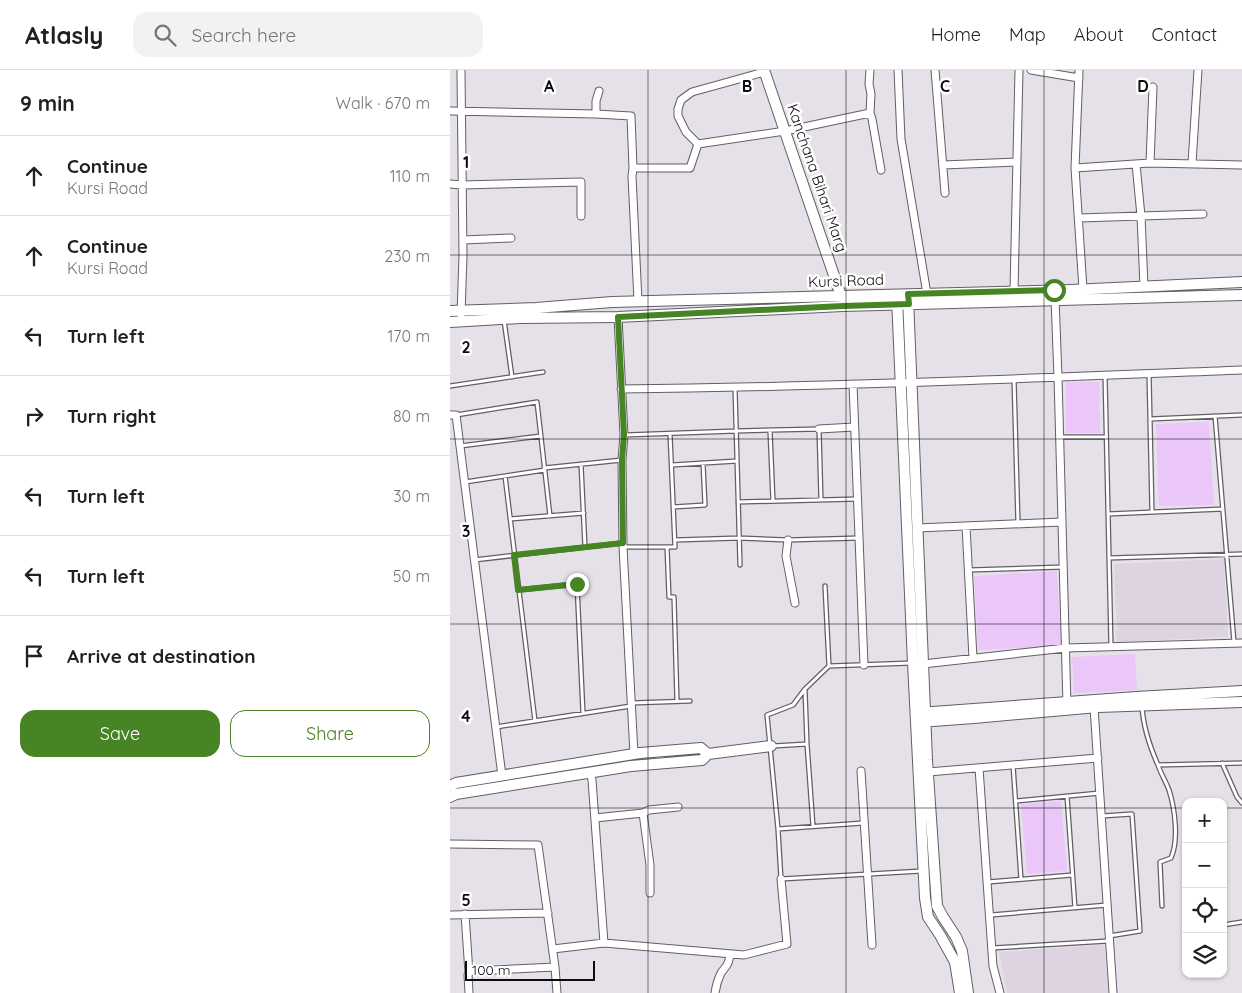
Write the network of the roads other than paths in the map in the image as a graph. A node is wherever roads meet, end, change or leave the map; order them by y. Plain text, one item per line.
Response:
1 (461, 70) edge
2 (870, 70) edge
3 (898, 70) edge
4 (934, 70) edge
5 (1019, 70) edge
6 (1031, 70) edge
7 (1198, 70) edge
8 (764, 71) edge
9 (1079, 74) edge
10 (1153, 87) dead end
11 (599, 91) dead end
12 (450, 111) edge
13 (461, 112) junction
14 (870, 113) junction
15 (596, 114) junction
16 (785, 131) junction
17 (698, 144) junction
18 (1017, 162) junction
19 (1150, 163) junction
20 (1192, 163) junction
21 (1136, 164) junction
22 (943, 165) junction
23 (1242, 165) edge
24 (633, 168) junction
25 (1076, 168) junction
26 (881, 170) dead end
27 (450, 184) edge
28 (462, 185) junction
29 (945, 193) dead end
30 (1203, 214) dead end
31 (581, 216) dead end
32 (1141, 216) junction
33 (1079, 218) junction
34 (511, 238) dead end
35 (463, 240) junction
36 (1242, 282) edge
37 (1144, 286) junction
38 (1083, 289) junction
39 (1014, 291) junction
40 (927, 294) junction
41 (1054, 295) junction
42 (1242, 295) edge
43 (841, 296) junction
44 (908, 299) junction
45 (897, 300) junction
46 (638, 301) junction
47 (450, 311) edge
48 (618, 317) junction
49 (457, 318) edge
50 (504, 319) junction
51 (1242, 370) edge
52 (543, 372) dead end
53 (1149, 373) junction
54 (1105, 375) junction
55 (512, 377) junction
56 (1058, 377) junction
57 (1014, 379) junction
58 (900, 382) junction
59 (912, 382) junction
60 (853, 384) junction
61 (450, 386) edge
62 (735, 388) junction
63 (621, 389) junction
64 (453, 415) edge
65 (1242, 415) edge
66 (1215, 416) junction
67 (1150, 419) junction
68 (854, 427) junction
69 (819, 429) junction
70 (736, 431) junction
71 (770, 431) junction
72 (670, 434) junction
73 (624, 435) junction
74 (541, 436) junction
75 (1060, 437) junction
76 (1106, 438) junction
77 (460, 446) junction
78 (622, 460) junction
79 (737, 461) junction
80 (703, 463) junction
81 (581, 464) junction
82 (672, 465) junction
83 (544, 469) junction
84 (505, 476) junction
85 (464, 482) junction
86 (857, 499) junction
87 (821, 500) junction
88 (773, 501) junction
89 (738, 502) junction
90 (673, 507) junction
91 (1223, 509) junction
92 (1152, 512) junction
93 (584, 513) junction
94 (1108, 514) junction
95 (550, 516) junction
96 (510, 519) junction
97 (1062, 522) junction
98 (1018, 524) junction
99 (966, 526) junction
100 (917, 528) junction
101 (739, 538) junction
102 (859, 538) junction
103 (675, 540) junction
104 (788, 540) junction
105 (623, 545) junction
106 (667, 547) junction
107 (586, 548) junction
108 (1226, 554) junction
109 (1242, 554) edge
110 (514, 555) junction
111 (1109, 558) junction
112 (474, 560) junction
113 (740, 565) dead end
114 (1064, 567) junction
115 (968, 570) junction
116 (825, 586) dead end
117 (518, 590) junction
118 (795, 603) dead end
119 (1238, 643) edge
120 (1111, 647) junction
121 (1066, 648) junction
122 (973, 658) junction
123 (918, 664) junction
124 (864, 665) junction
125 (829, 666) junction
126 (805, 689) junction
127 (1242, 691) edge
128 (677, 701) junction
129 (690, 701) dead end
130 (1242, 702) edge
131 (631, 704) junction
132 (1067, 706) junction
133 (1142, 706) junction
134 (1094, 707) junction
135 (583, 713) junction
136 (920, 717) junction
137 (535, 721) junction
138 (496, 727) junction
139 (807, 744) junction
140 (771, 746) junction
141 (634, 754) junction
142 (708, 754) junction
143 (1098, 758) junction
144 (1222, 763) junction
145 (1242, 763) edge
146 (1013, 765) junction
147 (1158, 765) junction
148 (979, 768) junction
149 (861, 771) dead end
150 (590, 772) junction
151 (928, 772) junction
152 (502, 776) junction
153 (450, 786) edge
154 (1100, 792) junction
155 (1066, 796) junction
156 (450, 797) edge
157 (1016, 801) junction
158 (1242, 804) edge
159 (678, 807) dead end
160 (643, 813) junction
161 (1102, 816) junction
162 (595, 818) junction
163 (864, 823) junction
164 (813, 826) junction
165 (778, 829) junction
166 (450, 844) edge
167 (924, 870) junction
168 (935, 870) junction
169 (867, 874) junction
170 (1072, 875) junction
171 (781, 879) junction
172 (1021, 879) junction
173 (987, 882) junction
174 (650, 893) dead end
175 (1107, 905) junction
176 (1162, 906) dead end
177 (1074, 908) junction
178 (548, 913) junction
179 (466, 914) junction
180 (450, 915) edge
181 (989, 915) junction
182 (1242, 922) edge
183 (1227, 924) edge
184 (1109, 938) junction
185 (604, 943) junction
186 (872, 945) dead end
187 (991, 948) junction
188 (553, 949) junction
189 (730, 954) junction
190 (555, 967) junction
191 (469, 973) junction
192 (469, 993) edge
193 (557, 993) edge
194 (715, 993) edge
195 (960, 993) edge
196 (968, 993) edge
197 (1000, 993) edge
198 (1113, 993) edge

1 - 13 street
2 - 14 street
3 - 40 street
4 - 22 street
5 - 18 street
6 - 9 street
7 - 20 street
8 - 16 street, Kanchana Bihari Marg
8 - 17 street
9 - 25 street
10 - 19 street
11 - 15 street
12 - 13 street
13 - 15 street
13 - 28 street
14 - 16 street
14 - 26 street
15 - 24 street
16 - 17 street
16 - 43 street, Kanchana Bihari Marg
17 - 24 street
18 - 22 street
18 - 39 street
19 - 20 street
19 - 21 street
20 - 23 street
21 - 25 street
21 - 32 street
22 - 29 street
24 - 46 street
25 - 33 street
27 - 28 street
28 - 31 street
28 - 35 street
30 - 32 street
32 - 33 street
32 - 37 street
33 - 38 street
34 - 35 street
35 - 49 street
36 - 37 street, Kursi Road
37 - 38 street, Kursi Road
38 - 41 street, Kursi Road
39 - 40 street, Kursi Road
39 - 41 street, Kursi Road
40 - 44 street, Kursi Road
41 - 42 street, Kursi Road
41 - 44 street, Kursi Road
41 - 56 street
43 - 45 street, Kursi Road
43 - 46 street, Kursi Road
44 - 45 street, Kursi Road
44 - 59 street
45 - 48 street, Kursi Road
45 - 58 street
46 - 49 street, Kursi Road
47 - 49 street, Kursi Road
48 - 50 street, Kursi Road
48 - 63 street
49 - 50 street, Kursi Road
50 - 55 lane
51 - 53 street
52 - 55 lane
53 - 54 street
53 - 67 lane
54 - 56 street
54 - 76 lane
55 - 61 lane
56 - 57 street
56 - 75 street
57 - 59 street
57 - 98 lane
58 - 59 street
58 - 60 street
58 - 123 street
59 - 100 street
60 - 62 street
60 - 68 street
62 - 63 street
62 - 70 lane
63 - 73 street
64 - 74 lane
64 - 77 street
65 - 66 lane
66 - 67 lane
66 - 91 lane
67 - 92 lane
68 - 69 street
68 - 86 street
69 - 71 lane
69 - 87 lane
70 - 71 lane
70 - 72 lane
70 - 79 lane
71 - 88 lane
72 - 73 lane
72 - 82 lane
73 - 78 street
74 - 77 lane
74 - 83 lane
75 - 76 lane
75 - 97 street
76 - 94 lane
77 - 85 street
78 - 81 lane
78 - 105 street
79 - 80 lane
79 - 89 lane
80 - 82 lane
80 - 90 lane
81 - 83 lane
81 - 93 lane
82 - 90 lane
83 - 84 lane
83 - 95 lane
84 - 85 lane
84 - 96 lane
85 - 112 street
86 - 87 lane
86 - 102 street
87 - 88 lane
88 - 89 lane
89 - 101 lane
90 - 103 lane
91 - 92 lane
91 - 108 lane
92 - 94 lane
93 - 95 lane
93 - 107 lane
94 - 111 lane
95 - 96 lane
96 - 110 lane
97 - 98 street
97 - 114 street
98 - 99 street
99 - 100 street
99 - 115 street
100 - 123 street
101 - 103 lane
101 - 104 lane
101 - 113 lane
102 - 104 lane
102 - 124 street
103 - 106 lane
104 - 118 street
105 - 106 lane
105 - 107 lane
105 - 131 street
106 - 128 lane
107 - 110 lane
108 - 109 lane
108 - 111 lane
108 - 119 lane
110 - 112 lane
110 - 117 lane
111 - 120 lane
112 - 138 street
114 - 115 lane
114 - 121 street
115 - 122 street
116 - 125 lane
117 - 135 lane
117 - 137 lane
119 - 120 street
120 - 121 street
121 - 122 street
121 - 132 street
122 - 123 street
123 - 124 lane
123 - 136 street
124 - 125 lane
125 - 126 lane
126 - 139 lane
126 - 140 lane
127 - 132 street
128 - 129 lane
128 - 131 lane
130 - 133 street
131 - 135 lane
131 - 141 street
132 - 134 street
132 - 136 street
133 - 134 street
133 - 147 lane
134 - 143 street
135 - 137 lane
136 - 151 street
136 - 167 street
137 - 138 lane
138 - 152 street
139 - 140 lane
139 - 164 lane
140 - 142 street
140 - 165 lane
141 - 142 street
141 - 152 street
142 - 150 street
143 - 146 street
143 - 154 street
144 - 145 lane
144 - 147 lane
144 - 158 lane
146 - 148 street
146 - 157 lane
147 - 176 lane
148 - 151 street
148 - 173 street
149 - 163 street
150 - 156 street
150 - 162 street
151 - 168 street
152 - 153 street
154 - 155 lane
154 - 161 street
155 - 157 lane
155 - 170 lane
157 - 172 lane
159 - 160 street
160 - 162 street
160 - 174 street
161 - 175 street
161 - 184 lane
162 - 185 street
163 - 164 lane
163 - 169 street
164 - 165 lane
165 - 171 lane
166 - 178 street
167 - 168 lane
167 - 169 lane
167 - 195 street
168 - 196 street
169 - 171 lane
169 - 186 street
170 - 172 lane
170 - 177 lane
171 - 189 street
172 - 173 lane
173 - 181 street
175 - 177 lane
175 - 184 street
177 - 181 lane
178 - 179 street
178 - 188 street
179 - 180 street
179 - 191 street
181 - 187 street
182 - 183 lane
184 - 187 lane
184 - 198 street
185 - 188 street
185 - 189 street
187 - 197 street
188 - 190 street
189 - 194 street
190 - 191 street
190 - 193 street
191 - 192 street

